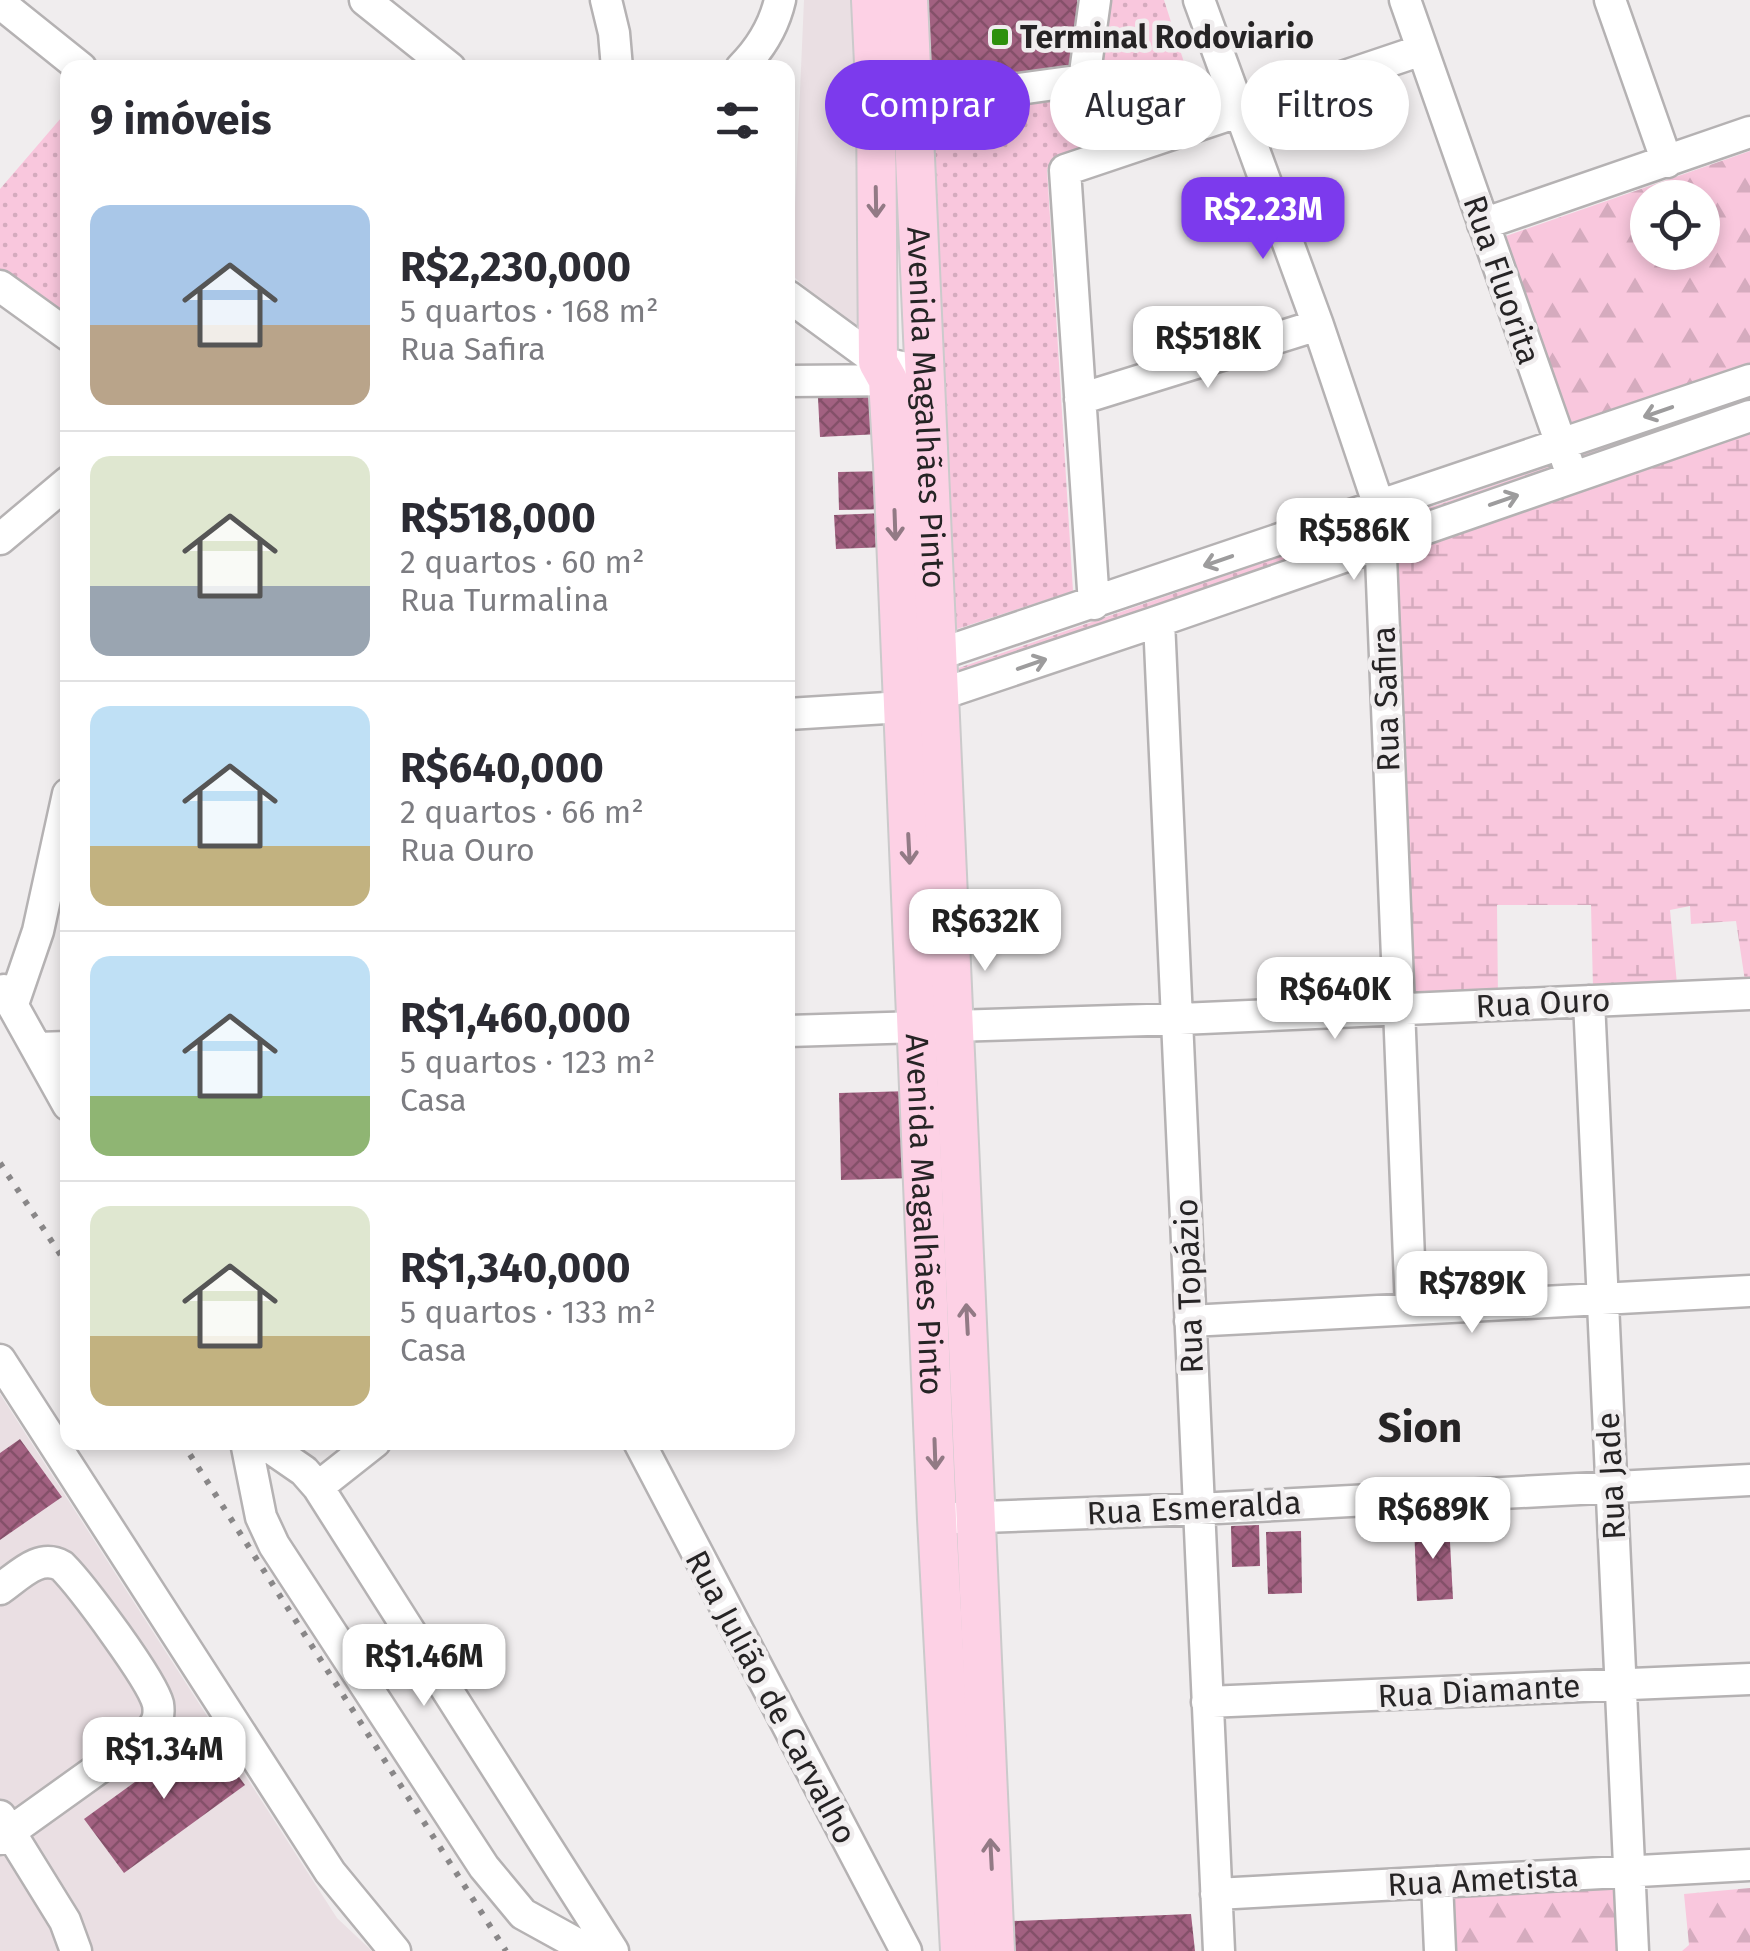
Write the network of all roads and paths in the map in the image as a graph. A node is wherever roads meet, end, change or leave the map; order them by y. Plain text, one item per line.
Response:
1 (365, 0) edge
2 (606, 0) edge
3 (780, 0) edge
4 (871, 0) edge
5 (908, 0) edge
6 (1095, 0) edge
7 (1199, 0) edge
8 (1406, 0) edge
9 (1610, 0) edge
10 (12, 14) edge
11 (1422, 50) junction
12 (71, 60) edge
13 (440, 60) edge
14 (616, 60) edge
15 (749, 60) edge
16 (884, 60) edge
17 (900, 60) edge
18 (1030, 87) edge
19 (1238, 110) junction
20 (1750, 132) edge
21 (896, 150) edge
22 (1667, 162) junction
23 (1483, 224) junction
24 (0, 286) edge
25 (795, 301) edge
26 (1318, 325) junction
27 (60, 330) edge
28 (904, 374) junction
29 (1750, 380) edge
30 (795, 381) edge
31 (1080, 399) junction
32 (1750, 416) edge
33 (1560, 446) junction
34 (1573, 476) junction
35 (60, 489) edge
36 (1379, 506) junction
37 (0, 539) edge
38 (1380, 542) junction
39 (1094, 604) junction
40 (1159, 621) junction
41 (919, 661) junction
42 (939, 695) junction
43 (903, 706) junction
44 (795, 714) edge
45 (60, 831) edge
46 (929, 897) junction
47 (7, 994) edge
48 (1750, 994) edge
49 (1589, 1001) junction
50 (1399, 1010) junction
51 (1180, 1019) junction
52 (935, 1026) junction
53 (795, 1031) edge
54 (52, 1047) edge
55 (60, 1076) edge
56 (1750, 1291) edge
57 (1603, 1299) junction
58 (1411, 1309) junction
59 (1190, 1320) junction
60 (0, 1360) edge
61 (248, 1450) edge
62 (273, 1450) edge
63 (365, 1450) edge
64 (643, 1450) edge
65 (660, 1450) edge
66 (1750, 1480) edge
67 (1612, 1486) junction
68 (318, 1487) junction
69 (661, 1488) junction
70 (1198, 1510) junction
71 (976, 1517) junction
72 (937, 1519) junction
73 (0, 1589) edge
74 (1750, 1678) edge
75 (1620, 1684) junction
76 (1207, 1702) junction
77 (4, 1829) edge
78 (1750, 1865) edge
79 (1629, 1872) junction
80 (1436, 1882) junction
81 (1216, 1894) junction
82 (76, 1951) edge
83 (394, 1951) edge
84 (590, 1951) edge
85 (613, 1951) edge
86 (906, 1951) edge
87 (960, 1951) edge
88 (995, 1951) edge
89 (1219, 1951) edge
90 (1440, 1951) edge
91 (1633, 1951) edge

1 - 13 street
2 - 14 street
3 - 15 street
4 - 16 main road, Avenida Magalhães Pinto
5 - 17 main road, Avenida Magalhães Pinto
6 - 18 street
7 - 19 street, Rua Safira
8 - 11 street, Rua Fluorita
9 - 22 street
10 - 12 street
11 - 19 street
11 - 23 street, Rua Fluorita
19 - 26 street, Rua Safira
19 - 31 street
20 - 22 street
21 - 28 main road, Avenida Magalhães Pinto
22 - 23 street
23 - 33 street, Rua Fluorita
24 - 27 street
25 - 28 street
26 - 31 street
26 - 36 street, Rua Safira
28 - 30 street
28 - 41 main road, Avenida Magalhães Pinto
29 -> 33 street
31 - 39 street
32 - 34 street
33 - 34 street, Rua Fluorita
33 - 36 street
38 -> 34 street
35 - 37 street
36 - 38 street, Rua Safira
36 -> 39 street
38 - 40 street
38 - 50 street, Rua Safira
39 - 41 street
42 -> 40 street
40 - 51 street, Rua Topázio
41 - 42 main road, Avenida Magalhães Pinto
41 - 43 main road, Avenida Magalhães Pinto
42 - 43 street
42 - 46 main road, Avenida Magalhães Pinto
43 - 44 street
43 -> 46 main road, Avenida Magalhães Pinto
45 - 47 street
46 - 52 main road, Avenida Magalhães Pinto
47 - 54 street
48 - 49 street, Rua Ouro
49 - 50 street, Rua Ouro
49 - 57 street, Rua Jade
50 - 51 street, Rua Ouro
50 - 58 street, Rua Safira
51 - 52 street, Rua Ouro
51 - 59 street, Rua Topázio
52 - 53 street, Rua Ouro
71 -> 52 main road, Avenida Magalhães Pinto
52 -> 72 main road, Avenida Magalhães Pinto
54 - 55 street
56 - 57 street
57 - 58 street
57 - 67 street, Rua Jade
58 - 59 street
59 - 70 street, Rua Topázio
60 - 83 street
61 - 84 street
62 - 68 street
63 - 68 street
64 - 69 street, Rua Julião de Carvalho
65 - 69 street
66 - 67 street, Rua Esmeralda
67 - 70 street, Rua Esmeralda
67 - 75 street, Rua Jade
68 - 85 street
69 - 86 street, Rua Julião de Carvalho
70 - 71 street, Rua Esmeralda
70 - 76 street, Rua Topázio
71 - 72 street, Rua Esmeralda
88 -> 71 main road, Avenida Magalhães Pinto
72 - 87 main road, Avenida Magalhães Pinto
73 - 77 street
74 - 75 street, Rua Diamante
75 - 76 street, Rua Diamante
75 - 79 street, Rua Jade
76 - 81 street, Rua Topázio
77 - 82 street
78 - 79 street, Rua Ametista
79 - 80 street, Rua Ametista
79 - 91 street, Rua Jade
80 - 81 street, Rua Ametista
80 - 90 street
81 - 89 street, Rua Topázio

